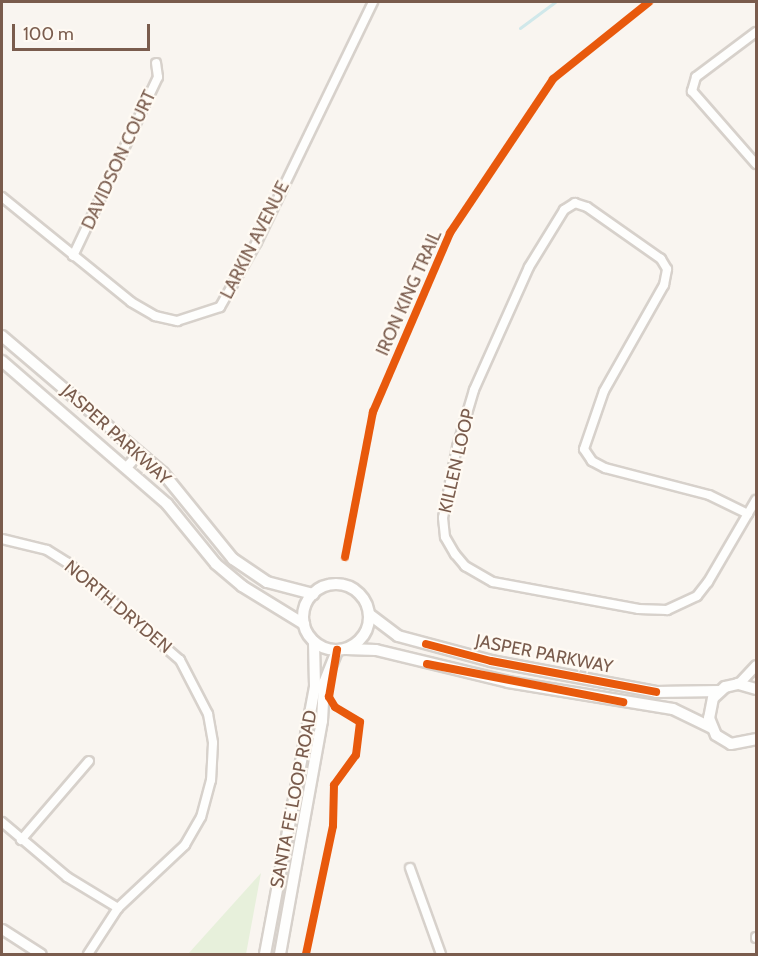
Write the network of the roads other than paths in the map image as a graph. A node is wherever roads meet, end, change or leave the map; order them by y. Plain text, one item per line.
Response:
1 (373, 2) edge
2 (756, 32) edge
3 (156, 63) dead end
4 (756, 164) edge
5 (2, 200) edge
6 (74, 256) junction
7 (2, 336) edge
8 (2, 361) edge
9 (139, 452) junction
10 (127, 466) junction
11 (756, 500) edge
12 (748, 513) junction
13 (2, 539) edge
14 (313, 594) junction
15 (369, 614) junction
16 (304, 624) junction
17 (314, 642) junction
18 (341, 649) junction
19 (756, 665) edge
20 (738, 684) junction
21 (756, 689) edge
22 (720, 691) junction
23 (712, 728) junction
24 (756, 740) edge
25 (89, 761) dead end
26 (2, 822) edge
27 (21, 840) junction
28 (410, 868) dead end
29 (118, 908) junction
30 (2, 928) edge
31 (41, 954) edge
32 (88, 954) edge
33 (265, 954) edge
34 (280, 954) edge
35 (441, 954) edge

1 - 6 street, LARKIN AVENUE
2 - 4 street
3 - 6 street, DAVIDSON COURT
5 - 6 street, LARKIN AVENUE
7 - 9 main road, JASPER PARKWAY
8 - 10 main road, JASPER PARKWAY
9 - 10 street
9 - 14 main road, JASPER PARKWAY
10 - 16 main road, JASPER PARKWAY
11 - 12 street, KILLEN LOOP
12 - 12 street, KILLEN LOOP
13 - 29 street, NORTH DRYDEN
14 - 15 main road
14 - 16 main road
15 - 18 main road
15 - 22 main road, JASPER PARKWAY
16 - 17 main road
17 - 18 main road
17 - 33 main road, SANTA FE LOOP ROAD
18 - 23 main road, JASPER PARKWAY
18 - 34 main road, SANTA FE LOOP ROAD
19 - 20 street
20 - 21 main road
20 - 22 main road
22 - 23 main road
23 - 24 main road, JASPER PARKWAY
25 - 27 street
26 - 27 street
27 - 29 street
28 - 35 street
29 - 32 street, NORTH DRYDEN
30 - 31 street

